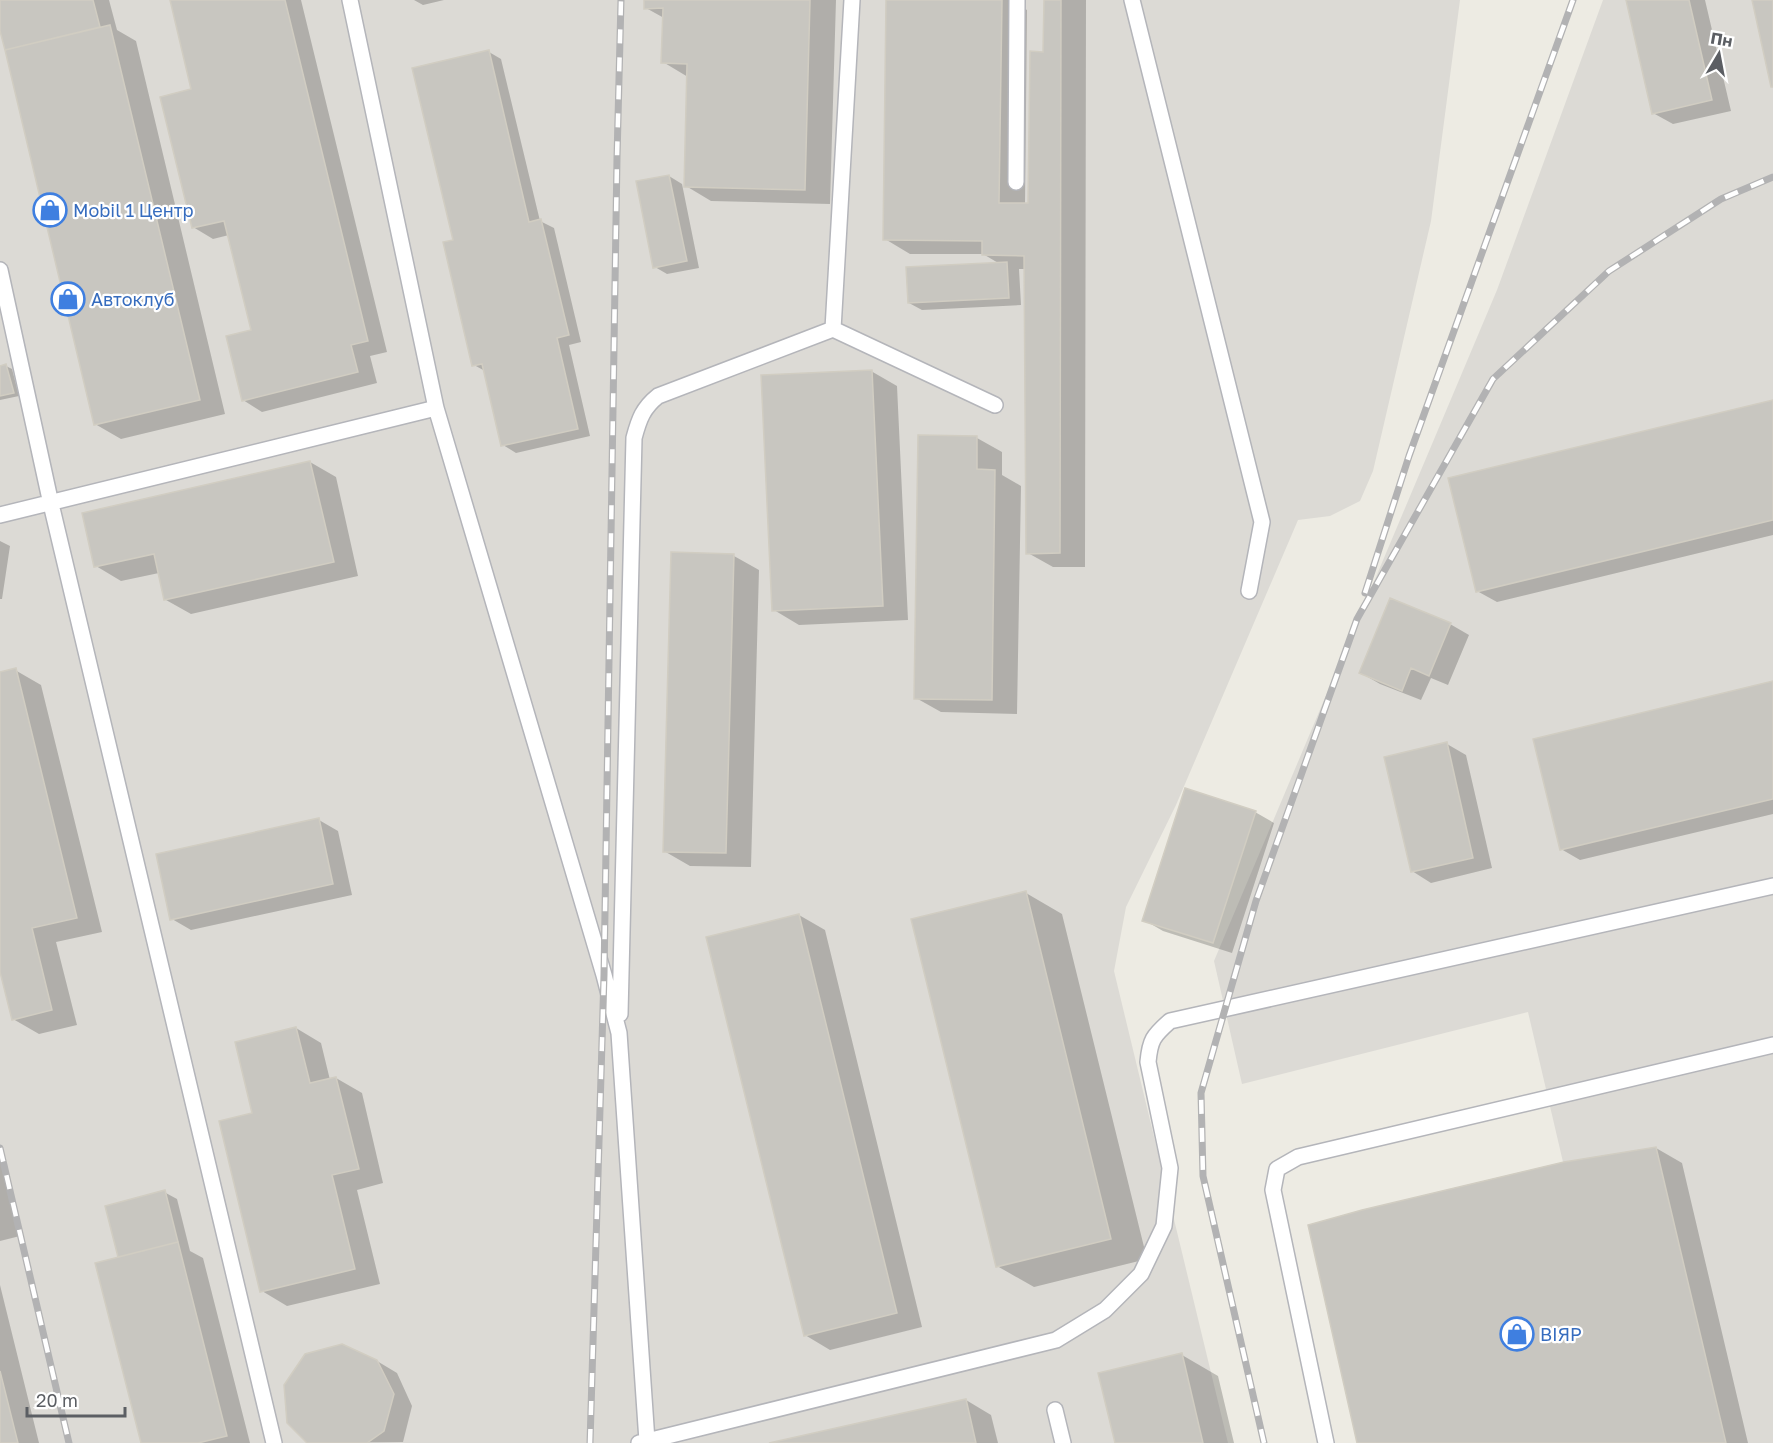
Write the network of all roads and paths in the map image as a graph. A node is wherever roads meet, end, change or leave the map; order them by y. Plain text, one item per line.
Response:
1 (350, 0) edge
2 (852, 0) edge
3 (1017, 0) edge
4 (1132, 0) edge
5 (1016, 182) dead end
6 (0, 270) edge
7 (833, 329) junction
8 (995, 405) dead end
9 (436, 408) junction
10 (51, 504) junction
11 (0, 515) edge
12 (1249, 591) dead end
13 (1773, 886) edge
14 (619, 1033) junction
15 (1773, 1045) edge
16 (1055, 1410) dead end
17 (643, 1442) edge
18 (274, 1443) edge
19 (1063, 1443) edge
20 (1326, 1443) edge

1 - 9 lane
2 - 7 lane
3 - 5 lane
4 - 12 lane
6 - 10 lane
7 - 8 lane
7 - 14 lane
9 - 10 lane
9 - 14 lane
10 - 11 lane
10 - 18 lane
13 - 17 lane
14 - 17 lane
15 - 20 lane
16 - 19 lane

